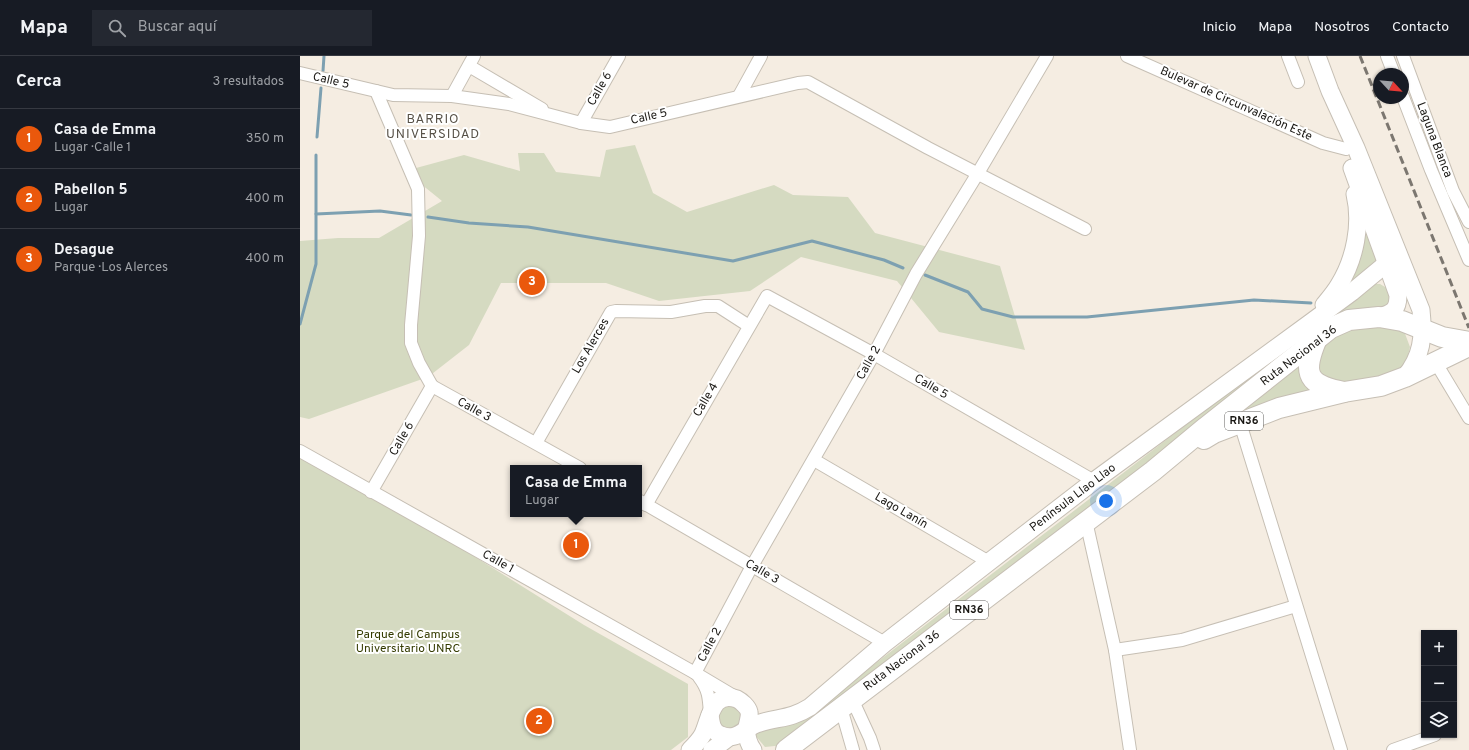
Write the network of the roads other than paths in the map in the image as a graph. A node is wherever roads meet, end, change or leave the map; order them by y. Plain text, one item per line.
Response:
1 (619, 56) edge
2 (761, 56) edge
3 (1047, 56) edge
4 (1127, 56) edge
5 (1288, 56) edge
6 (1317, 56) edge
7 (1404, 56) edge
8 (1388, 59) edge
9 (472, 61) edge
10 (300, 73) edge
11 (1298, 82) dead end
12 (1330, 90) junction
13 (376, 91) junction
14 (452, 96) junction
15 (739, 96) junction
16 (1405, 104) edge
17 (555, 116) junction
18 (581, 123) junction
19 (1346, 149) junction
20 (978, 173) junction
21 (1469, 222) edge
22 (1085, 229) dead end
23 (1392, 258) junction
24 (1469, 260) edge
25 (767, 296) joint
26 (1379, 317) junction
27 (750, 326) junction
28 (1423, 328) junction
29 (1313, 332) junction
30 (1469, 342) edge
31 (1469, 346) edge
32 (874, 354) junction
33 (1436, 363) junction
34 (1405, 377) junction
35 (432, 386) junction
36 (1344, 392) junction
37 (1469, 418) edge
38 (1240, 423) junction
39 (536, 444) junction
40 (300, 451) edge
41 (814, 460) junction
42 (574, 465) edge
43 (1153, 471) junction
44 (1094, 481) junction
45 (371, 492) junction
46 (643, 503) edge
47 (1086, 521) junction
48 (989, 562) junction
49 (752, 566) junction
50 (1296, 606) junction
51 (885, 643) junction
52 (1115, 650) junction
53 (695, 673) junction
54 (840, 680) junction
55 (738, 699) junction
56 (846, 704) junction
57 (710, 715) junction
58 (747, 728) junction
59 (1427, 738) edge
60 (733, 744) edge
61 (690, 750) edge
62 (712, 750) edge
63 (753, 750) edge
64 (786, 750) edge
65 (853, 750) edge
66 (874, 750) edge
67 (1130, 750) edge
68 (1341, 750) edge
69 (1393, 750) edge

1 - 18 street, Calle 6
2 - 15 street
3 - 20 street, Calle 2
4 - 19 street, Bulevar de Circunvalación Este
5 - 11 street
6 - 12 main road
7 - 8 street
7 - 21 street, Laguna Blanca
9 - 14 street
9 - 17 street
10 - 13 street, Calle 5
12 - 19 main road
12 - 23 main road
13 - 14 street, Calle 5
13 - 35 street
14 - 17 street, Calle 5
15 - 18 street, Calle 5
15 - 20 street, Calle 5
16 - 24 street, Laguna Blanca
17 - 18 street, Calle 5
19 - 23 main road
19 - 29 main road, Península Llao Llao
20 - 22 street, Calle 5
20 - 32 street, Calle 2
23 - 26 main road
23 - 28 main road
23 - 29 main road, Península Llao Llao
25 - 27 street, Calle 4
25 - 32 street, Calle 5
26 - 28 highway, Ruta Nacional 36 / RN36
26 - 29 highway, Ruta Nacional 36 / RN36
27 - 39 street, Los Alerces
27 - 46 street, Calle 4
28 - 30 highway, Ruta Nacional 36 / RN36
28 - 34 main road
29 - 36 highway, RN36
29 - 43 highway, Ruta Nacional 36 / RN36
29 - 44 main road, Península Llao Llao
31 - 33 highway, Ruta Nacional 36 / RN36
32 - 41 street, Calle 2
32 - 44 street, Calle 5
33 - 34 highway, Ruta Nacional 36 / RN36
33 - 37 street
34 - 36 highway, Ruta Nacional 36 / RN36
35 - 39 street, Calle 3
35 - 45 street, Calle 6
36 - 38 highway, Ruta Nacional 36 / RN36
38 - 43 highway, Ruta Nacional 36 / RN36
38 - 50 street
39 - 42 street, Calle 3
40 - 45 street, Calle 1
41 - 48 street, Lago Lanín
41 - 49 street, Calle 2
43 - 47 highway, Ruta Nacional 36 / RN36
44 - 48 main road, Península Llao Llao
45 - 53 street, Calle 1
46 - 49 street, Calle 3
47 - 52 street
47 - 56 highway, Ruta Nacional 36 / RN36
48 - 51 main road, Península Llao Llao
49 - 51 street, Calle 3
49 - 53 street, Calle 2
50 - 52 street
50 - 68 street
51 - 54 main road, Península Llao Llao
52 - 67 street
53 - 55 street, Calle 1
53 - 57 street, Calle 1
54 - 55 main road, Península Llao Llao
54 - 58 main road, Península Llao Llao
55 - 57 main road
55 - 58 main road
56 - 64 highway, Ruta Nacional 36 / RN36
56 - 65 street
56 - 66 street
57 - 60 main road
57 - 61 main road
58 - 60 main road
58 - 63 main road
59 - 69 street
60 - 62 main road

